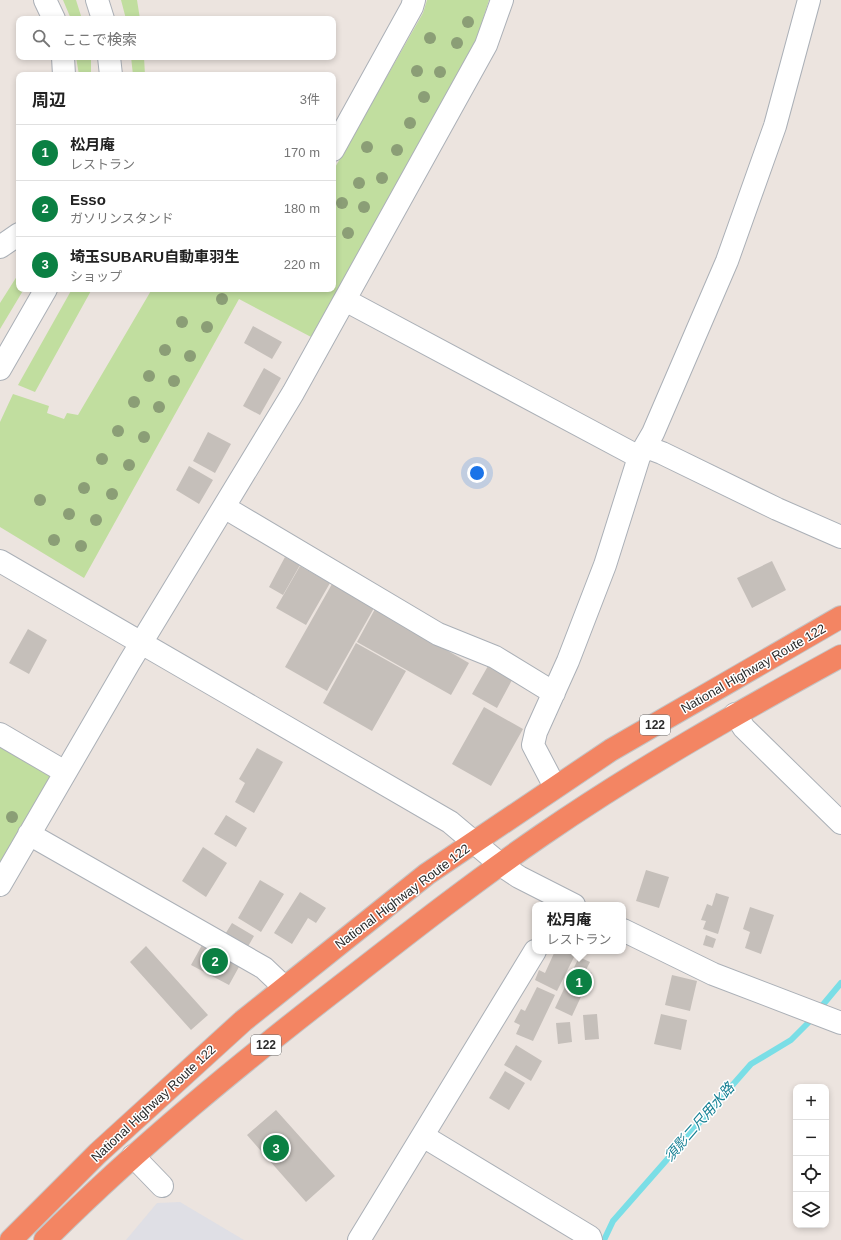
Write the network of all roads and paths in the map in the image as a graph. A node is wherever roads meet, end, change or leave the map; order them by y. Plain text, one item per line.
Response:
1 (45, 0) edge
2 (98, 0) edge
3 (414, 0) edge
4 (502, 0) edge
5 (809, 0) edge
6 (53, 16) edge
7 (102, 16) edge
8 (63, 60) edge
9 (109, 60) edge
10 (64, 72) edge
11 (111, 72) edge
12 (336, 145) edge
13 (16, 236) edge
14 (0, 246) edge
15 (44, 292) edge
16 (345, 300) junction
17 (0, 370) edge
18 (643, 452) junction
19 (224, 508) junction
20 (841, 536) edge
21 (0, 561) edge
22 (841, 617) edge
23 (142, 643) junction
24 (841, 656) edge
25 (554, 693) junction
26 (734, 714) junction
27 (0, 734) edge
28 (65, 772) junction
29 (555, 787) junction
30 (841, 822) edge
31 (29, 834) junction
32 (474, 842) junction
33 (501, 865) junction
34 (0, 886) edge
35 (564, 902) edge
36 (626, 931) edge
37 (533, 954) edge
38 (284, 987) junction
39 (841, 1023) edge
40 (423, 1136) junction
41 (133, 1156) junction
42 (162, 1186) dead end
43 (11, 1240) edge
44 (45, 1240) edge
45 (359, 1240) edge
46 (591, 1240) edge

1 - 6 street
2 - 7 street
3 - 12 street
4 - 16 street
5 - 18 street
8 - 10 street
9 - 11 street
13 - 14 street
15 - 17 street
16 - 18 street
16 - 19 street
18 - 20 street
18 - 25 street
19 - 23 street
19 - 25 street
21 - 23 street
22 - 29 highway, National Highway Route 122 / 122
23 - 28 street
23 - 32 street
24 - 26 highway, National Highway Route 122 / 122
25 - 29 street
26 - 30 street
26 - 33 highway, National Highway Route 122 / 122
27 - 28 street
28 - 31 street
29 - 32 highway, National Highway Route 122 / 122
31 - 34 street
31 - 38 street
32 - 33 street
32 - 38 highway, National Highway Route 122 / 122
33 - 35 street
33 - 41 highway, National Highway Route 122 / 122
36 - 39 street
37 - 40 street
38 - 43 highway, National Highway Route 122 / 122
40 - 45 street
40 - 46 street
41 - 42 street
41 - 44 highway, National Highway Route 122 / 122

